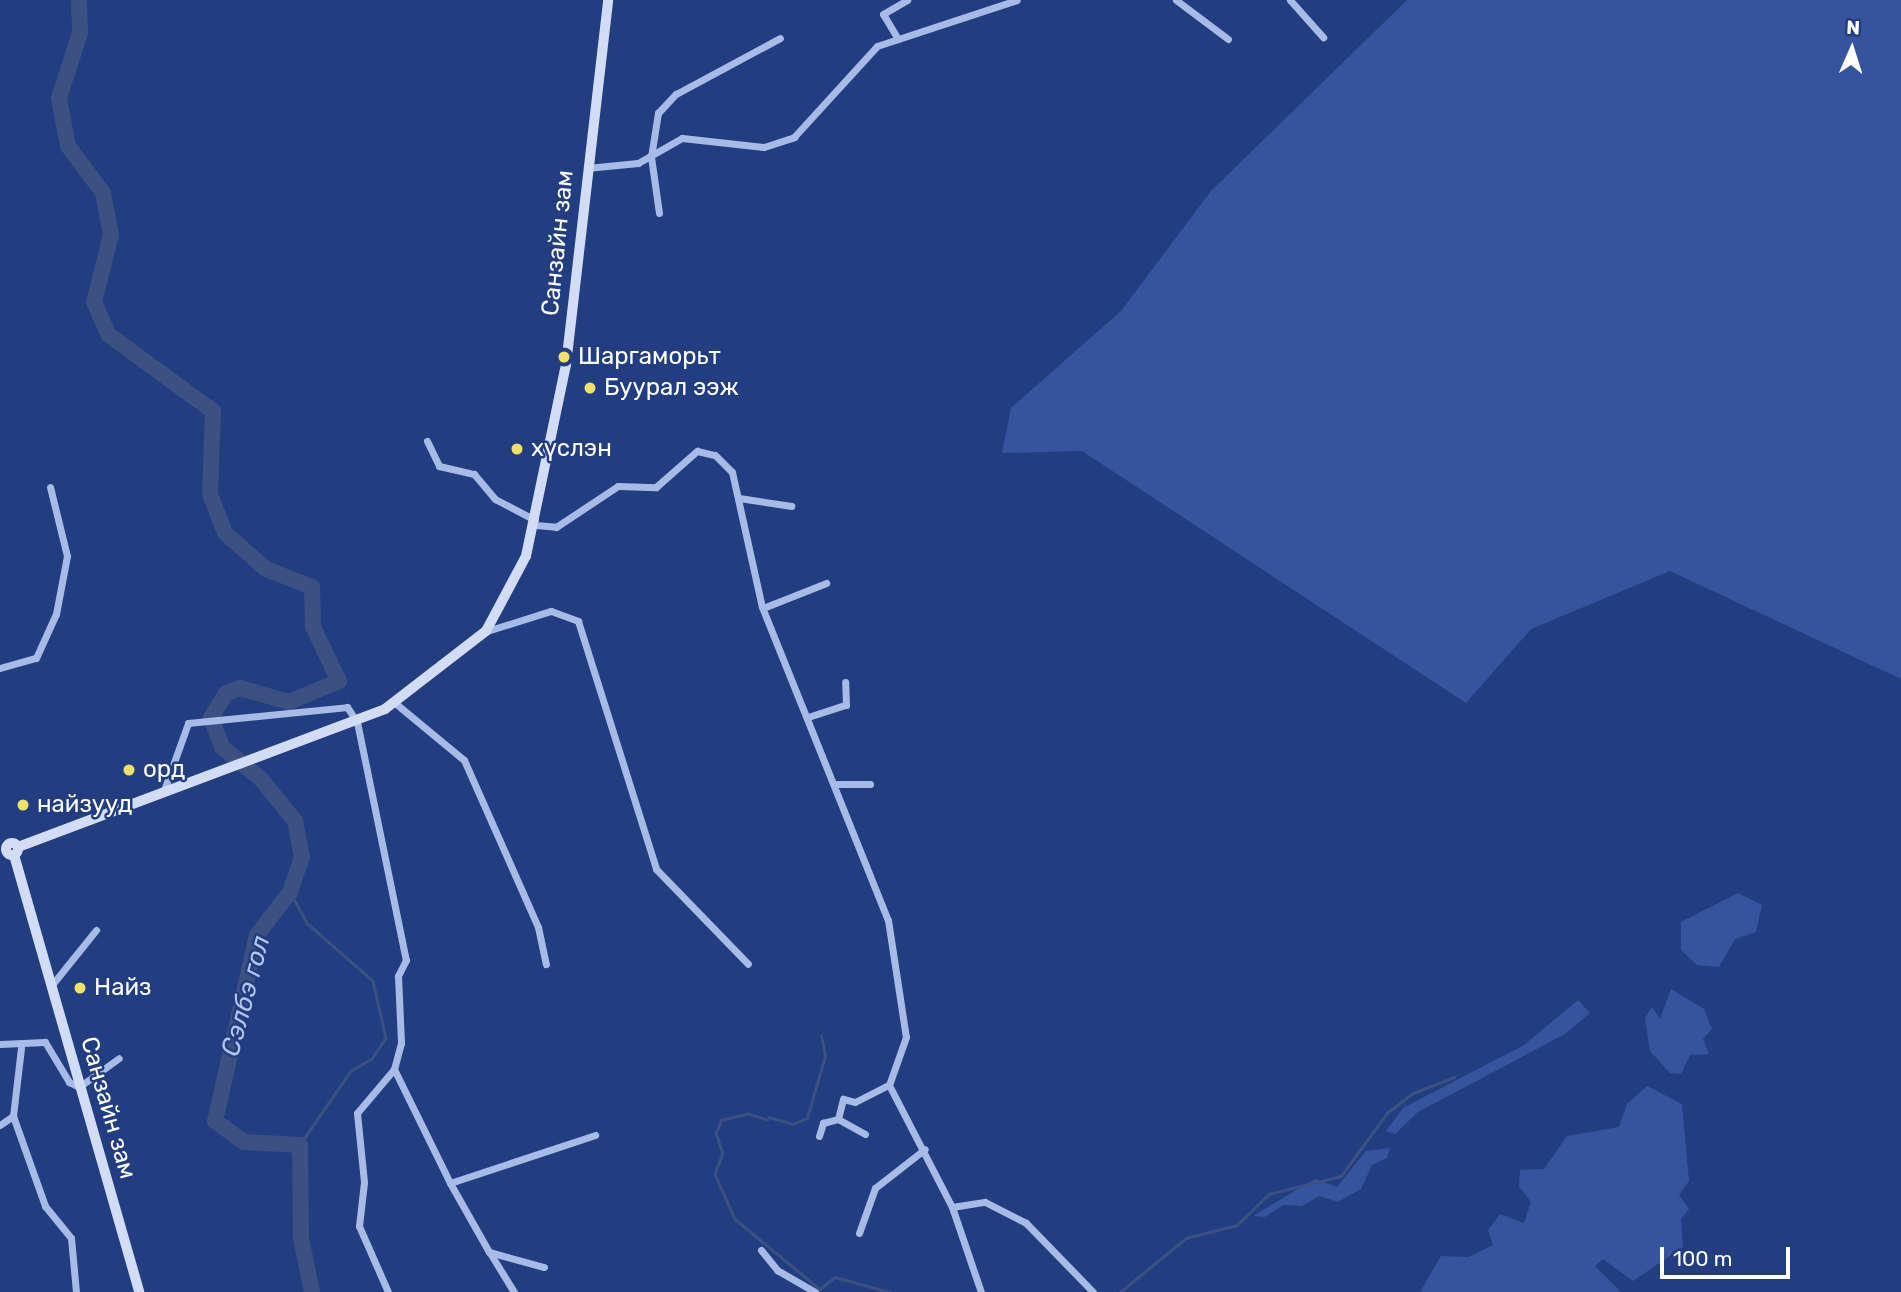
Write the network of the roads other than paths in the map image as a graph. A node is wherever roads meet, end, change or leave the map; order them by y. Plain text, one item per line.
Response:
1 (608, 0) edge
2 (907, 0) edge
3 (1017, 0) edge
4 (1176, 0) edge
5 (1290, 0) edge
6 (1323, 37) dead end
7 (780, 38) dead end
8 (898, 39) junction
9 (1228, 39) dead end
10 (651, 156) junction
11 (587, 168) junction
12 (659, 213) dead end
13 (427, 441) dead end
14 (50, 487) dead end
15 (738, 498) junction
16 (791, 506) dead end
17 (535, 522) junction
18 (826, 583) dead end
19 (763, 608) junction
20 (486, 631) junction
21 (0, 668) edge
22 (845, 682) dead end
23 (395, 703) junction
24 (808, 717) junction
25 (357, 722) junction
26 (837, 784) junction
27 (870, 784) dead end
28 (163, 794) junction
29 (0, 835) edge
30 (13, 849) junction
31 (96, 930) dead end
32 (546, 964) dead end
33 (748, 964) dead end
34 (50, 986) junction
35 (0, 1045) edge
36 (21, 1048) junction
37 (119, 1058) dead end
38 (394, 1069) junction
39 (889, 1085) junction
40 (79, 1087) junction
41 (13, 1116) junction
42 (838, 1119) junction
43 (0, 1125) edge
44 (865, 1134) dead end
45 (595, 1135) dead end
46 (819, 1136) dead end
47 (925, 1149) junction
48 (450, 1183) junction
49 (952, 1207) junction
50 (859, 1233) dead end
51 (761, 1250) dead end
52 (489, 1252) junction
53 (544, 1267) dead end
54 (76, 1292) edge
55 (139, 1292) edge
56 (388, 1292) edge
57 (514, 1292) edge
58 (815, 1292) edge
59 (981, 1292) edge
60 (1093, 1292) edge

1 - 11 main road, Санзайн зам
2 - 8 street
3 - 8 street
4 - 9 street
5 - 6 street
7 - 10 street
8 - 10 street
10 - 11 street
10 - 12 street
11 - 17 main road, Санзайн зам
13 - 17 street
14 - 21 street
15 - 16 street
15 - 17 street
15 - 19 street
17 - 20 main road, Санзайн зам
18 - 19 street
19 - 24 street
20 - 23 main road, Санзайн зам
20 - 33 street
22 - 24 street
23 - 25 main road, Санзайн зам
23 - 32 street
24 - 26 street
25 - 28 main road, Санзайн зам
25 - 28 street
25 - 38 street
26 - 27 street
26 - 39 street
28 - 30 main road
29 - 30 main road
30 - 34 main road, Санзайн зам
31 - 34 street
34 - 40 main road, Санзайн зам
35 - 36 street
36 - 40 street
36 - 41 street
37 - 40 street
38 - 48 street
38 - 56 street
39 - 42 street
39 - 47 street
40 - 55 main road, Санзайн зам
41 - 43 street
41 - 54 street
42 - 44 street
42 - 46 street
45 - 48 street
47 - 49 street
47 - 50 street
48 - 52 street
49 - 59 street
49 - 60 street
51 - 58 street
52 - 53 street
52 - 57 street

